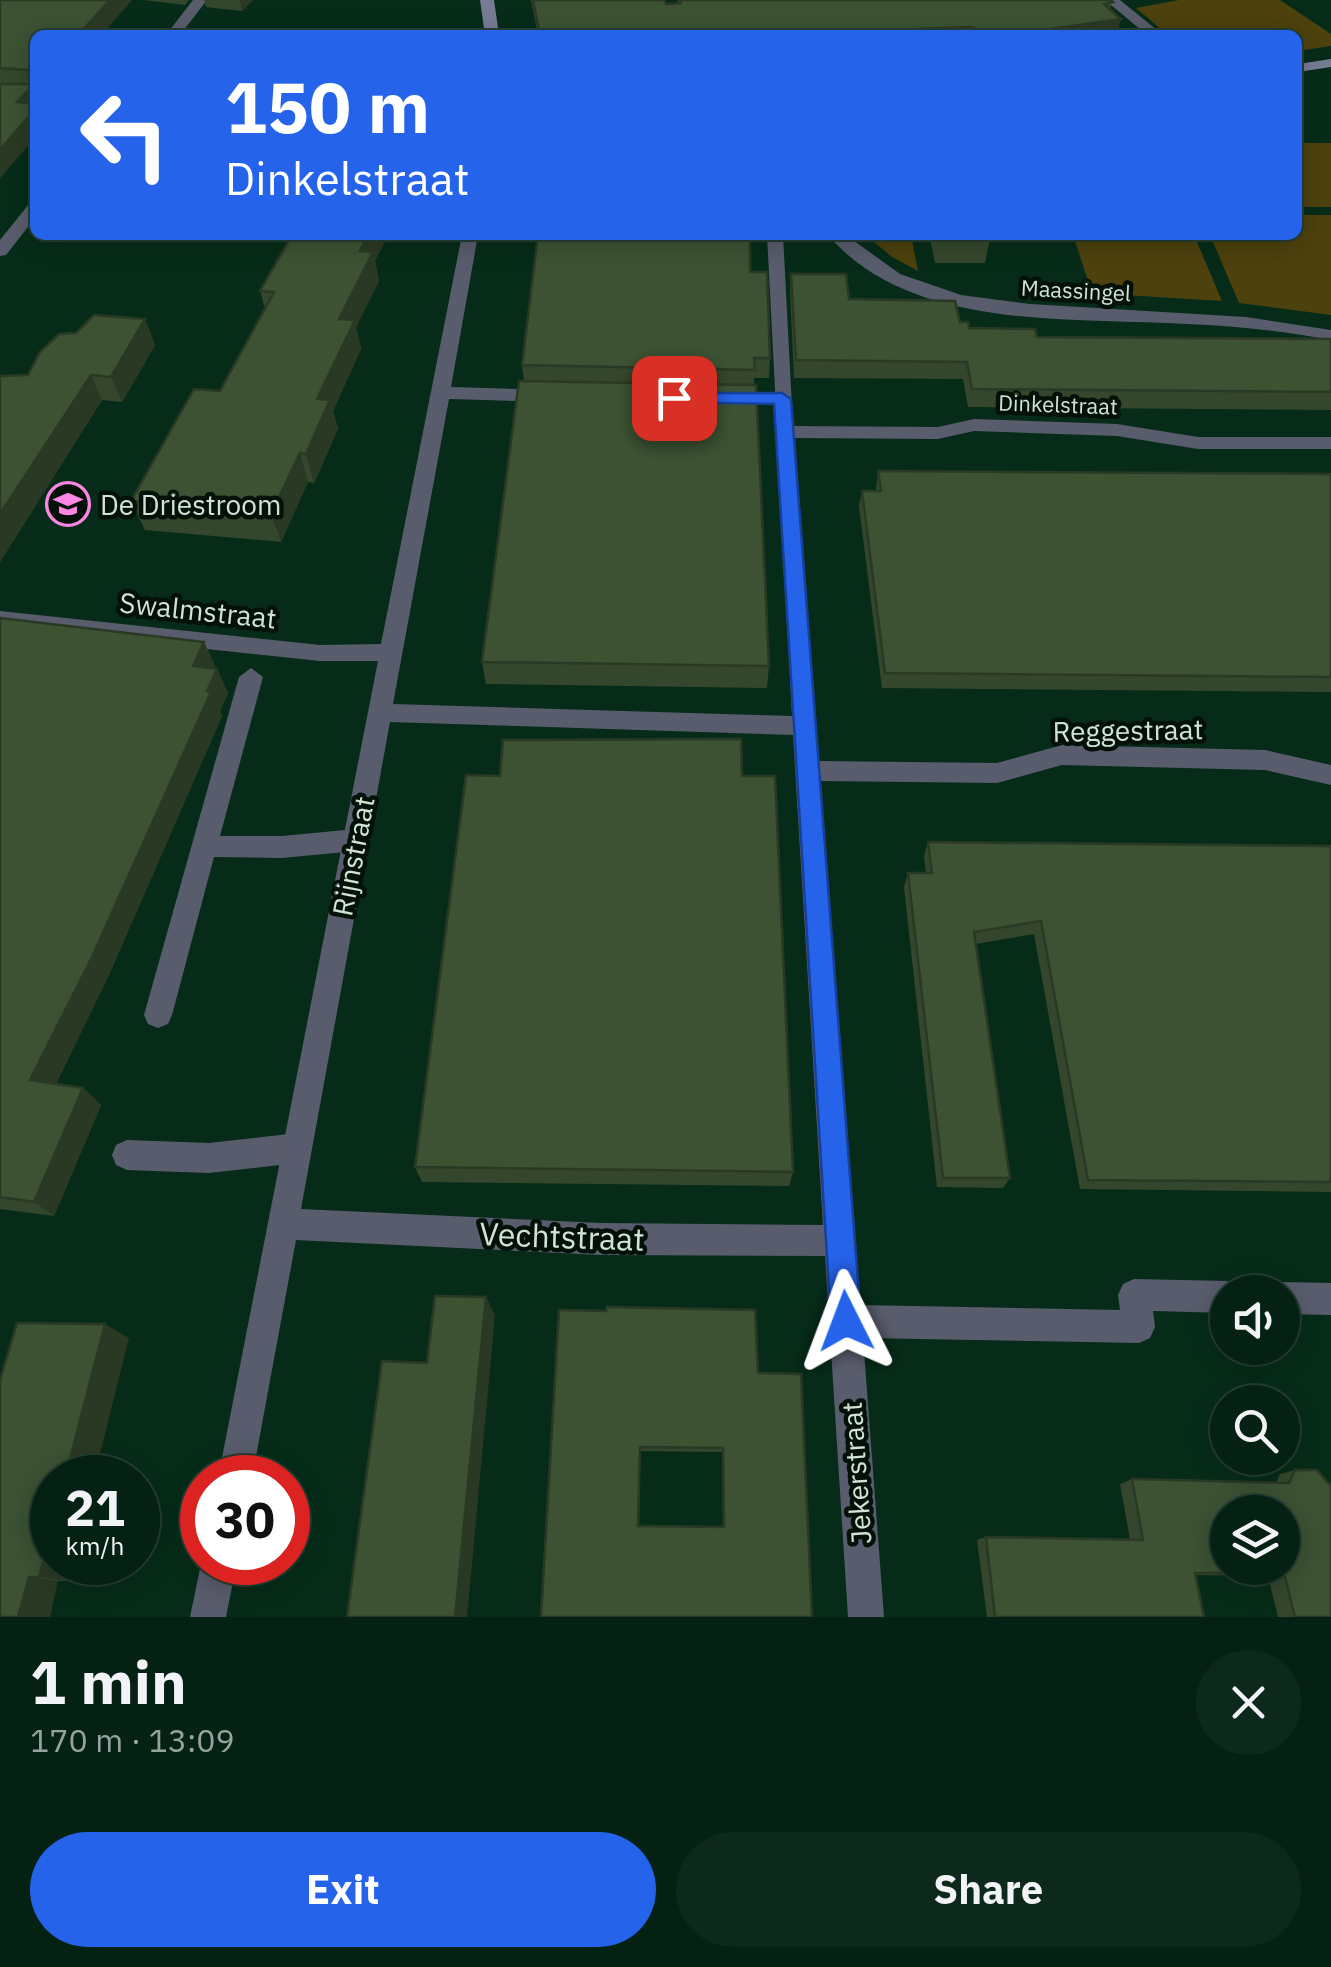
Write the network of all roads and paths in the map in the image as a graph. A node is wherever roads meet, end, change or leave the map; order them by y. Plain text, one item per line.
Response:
1 (200, 0) edge
2 (486, 0) edge
3 (1112, 0) edge
4 (177, 30) edge
5 (491, 30) edge
6 (1150, 30) edge
7 (1331, 63) edge
8 (1302, 67) edge
9 (30, 213) edge
10 (469, 240) edge
11 (775, 240) edge
12 (841, 240) edge
13 (0, 251) edge
14 (1331, 335) edge
15 (440, 393) junction
16 (578, 397) edge
17 (784, 432) junction
18 (1331, 444) edge
19 (0, 620) edge
20 (391, 652) junction
21 (251, 676) dead end
22 (380, 713) junction
23 (804, 726) junction
24 (806, 772) junction
25 (1331, 775) edge
26 (356, 840) junction
27 (204, 846) junction
28 (158, 1016) dead end
29 (298, 1148) junction
30 (127, 1154) dead end
31 (283, 1224) junction
32 (842, 1241) junction
33 (1210, 1297) edge
34 (1300, 1298) edge
35 (1331, 1299) edge
36 (846, 1321) junction
37 (239, 1455) edge
38 (214, 1585) edge
39 (208, 1617) edge
40 (866, 1617) edge

1 - 4 street
2 - 5 street
3 - 6 street
7 - 8 street
9 - 13 street
10 - 15 street, Rijnstraat
11 - 17 street
12 - 14 street, Maassingel
15 - 16 street
15 - 20 street, Rijnstraat
17 - 18 street, Dinkelstraat
17 - 23 street, Jekerstraat
19 - 20 street, Swalmstraat
20 - 22 street, Rijnstraat
21 - 27 street
22 - 23 street
22 - 26 street, Rijnstraat
23 - 24 street, Jekerstraat
24 - 25 street, Reggestraat
24 - 32 street, Jekerstraat
26 - 27 street
26 - 29 street, Rijnstraat
27 - 28 street
29 - 30 street
29 - 31 street, Rijnstraat
31 - 32 street, Vechtstraat
31 - 37 street, Rijnstraat
32 - 36 street, Jekerstraat
33 - 36 street
34 - 35 street
36 - 40 street, Jekerstraat
38 - 39 street

